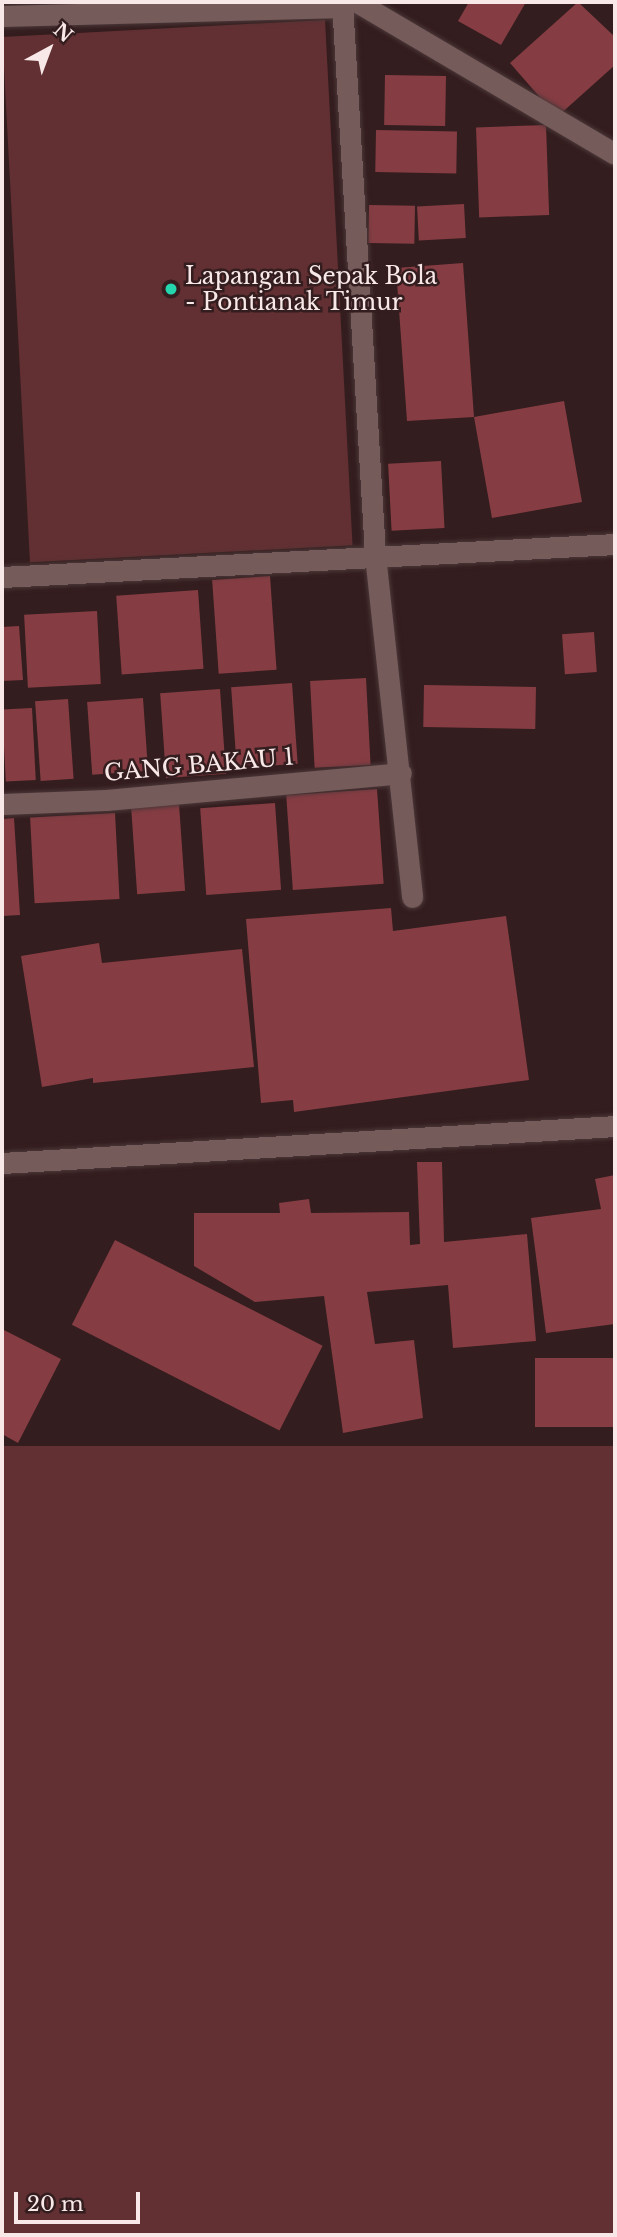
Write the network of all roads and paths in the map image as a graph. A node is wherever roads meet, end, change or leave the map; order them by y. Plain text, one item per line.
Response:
1 (16, 2) edge
2 (347, 4) edge
3 (2, 16) edge
4 (615, 154) edge
5 (615, 544) edge
6 (375, 555) junction
7 (2, 577) edge
8 (401, 773) junction
9 (2, 804) edge
10 (411, 897) dead end
11 (615, 1126) edge
12 (2, 1163) edge

1 - 3 street
2 - 3 street
2 - 4 street
2 - 6 street
5 - 6 street
6 - 7 street
6 - 8 street
8 - 9 street, GANG BAKAU 1
8 - 10 street
11 - 12 street

